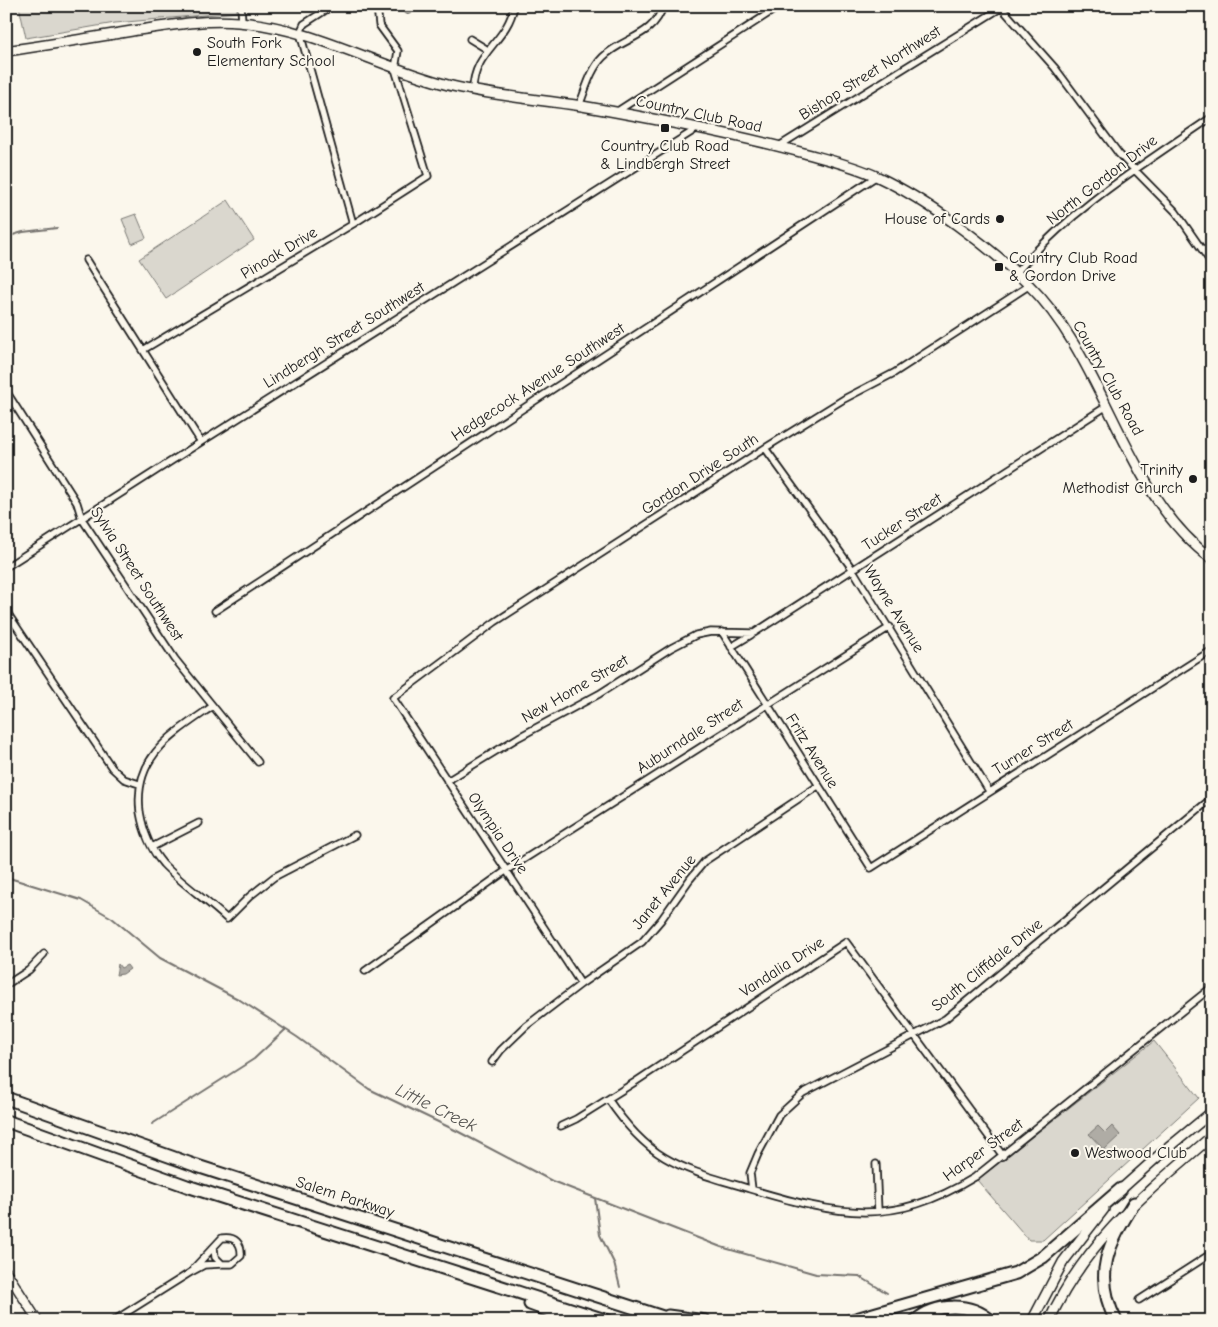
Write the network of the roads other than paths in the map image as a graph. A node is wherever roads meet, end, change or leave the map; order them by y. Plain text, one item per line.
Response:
1 (241, 6) edge
2 (332, 6) edge
3 (377, 6) edge
4 (514, 6) edge
5 (663, 6) edge
6 (780, 6) edge
7 (1002, 7) edge
8 (242, 22) junction
9 (300, 33) junction
10 (470, 39) dead end
11 (488, 50) junction
12 (6, 52) edge
13 (395, 69) junction
14 (473, 90) junction
15 (580, 106) junction
16 (615, 112) junction
17 (1212, 117) edge
18 (698, 128) junction
19 (779, 146) junction
20 (1135, 170) junction
21 (877, 176) junction
22 (353, 224) junction
23 (1212, 245) edge
24 (1203, 251) junction
25 (86, 260) dead end
26 (1212, 264) edge
27 (1016, 273) junction
28 (1030, 285) junction
29 (143, 350) junction
30 (6, 391) edge
31 (1108, 406) junction
32 (201, 442) junction
33 (765, 448) junction
34 (82, 519) junction
35 (1212, 559) edge
36 (6, 567) edge
37 (853, 570) junction
38 (6, 611) edge
39 (216, 611) dead end
40 (890, 627) junction
41 (722, 632) junction
42 (754, 633) junction
43 (731, 647) junction
44 (1212, 650) edge
45 (393, 698) joint
46 (767, 704) junction
47 (213, 706) junction
48 (258, 762) dead end
49 (447, 781) junction
50 (139, 784) junction
51 (818, 786) junction
52 (989, 791) junction
53 (1212, 798) edge
54 (199, 823) dead end
55 (355, 835) dead end
56 (152, 847) junction
57 (870, 868) joint
58 (507, 870) junction
59 (44, 954) dead end
60 (365, 971) dead end
61 (581, 984) junction
62 (6, 985) edge
63 (1212, 986) edge
64 (913, 1035) junction
65 (492, 1062) dead end
66 (6, 1098) edge
67 (608, 1099) junction
68 (1212, 1112) edge
69 (6, 1121) edge
70 (561, 1126) dead end
71 (1212, 1136) edge
72 (1003, 1156) junction
73 (876, 1164) dead end
74 (752, 1189) junction
75 (1121, 1189) junction
76 (1134, 1203) junction
77 (878, 1211) junction
78 (214, 1247) junction
79 (1212, 1253) edge
80 (222, 1264) junction
81 (6, 1271) edge
82 (191, 1272) junction
83 (469, 1278) junction
84 (1139, 1300) dead end
85 (660, 1316) junction
86 (38, 1321) edge
87 (113, 1321) edge
88 (576, 1321) edge
89 (608, 1321) edge
90 (675, 1321) edge
91 (705, 1321) edge
92 (849, 1321) edge
93 (915, 1321) edge
94 (991, 1321) edge
95 (1032, 1321) edge
96 (1049, 1321) edge
97 (1116, 1321) edge

1 - 8 street
2 - 9 street
3 - 13 street
4 - 11 street
5 - 15 street
6 - 16 street
7 - 19 street, Bishop Street Northwest
7 - 20 street
8 - 9 main road, Country Club Road
8 - 12 main road, Country Club Road
9 - 13 main road, Country Club Road
9 - 22 street
10 - 11 street
11 - 14 street
13 - 14 main road, Country Club Road
13 - 22 street, Pinoak Drive
14 - 15 main road, Country Club Road
15 - 16 main road, Country Club Road
16 - 18 main road, Country Club Road
17 - 20 street, North Gordon Drive
18 - 19 main road, Country Club Road
18 - 32 street, Lindbergh Street Southwest
19 - 21 main road, Country Club Road
20 - 24 street
20 - 27 street, North Gordon Drive
21 - 27 main road, Country Club Road
21 - 39 street, Hedgecock Avenue Southwest
22 - 29 street, Pinoak Drive
23 - 24 street
24 - 26 street
25 - 29 street
27 - 28 main road, Country Club Road
28 - 31 main road, Country Club Road
28 - 33 street, Gordon Drive South
29 - 32 street
30 - 34 street, Sylvia Street Southwest
31 - 35 main road, Country Club Road
31 - 37 street, Tucker Street
32 - 34 street, Lindbergh Street Southwest
33 - 37 street, Wayne Avenue
33 - 45 street, Gordon Drive South
34 - 36 street, Lindbergh Street Southwest
34 - 47 street, Sylvia Street Southwest
37 - 40 street, Wayne Avenue
37 - 42 street, Tucker Street
38 - 50 street
40 - 46 street, Auburndale Street
40 - 52 street, Wayne Avenue
41 - 42 street
41 - 43 street
41 - 49 street, New Home Street
42 - 43 street, Tucker Street
43 - 46 street, Fritz Avenue
44 - 52 street, Turner Street
45 - 49 street, Olympia Drive
46 - 51 street, Fritz Avenue
46 - 58 street, Auburndale Street
47 - 48 street, Sylvia Street Southwest
47 - 50 street
49 - 58 street, Olympia Drive
50 - 56 street
51 - 57 street, Fritz Avenue
51 - 61 street, Janet Avenue
52 - 57 street, Turner Street
53 - 64 street, South Cliffdale Drive
54 - 56 street
55 - 56 street
58 - 60 street, Auburndale Street
58 - 61 street, Olympia Drive
59 - 62 street
61 - 65 street, Janet Avenue
63 - 72 street, Harper Street
64 - 67 street, Vandalia Drive
64 - 72 street, Vandalia Drive
64 - 74 street, South Cliffdale Drive
66 - 85 highway, Salem Parkway
67 - 70 street, Vandalia Drive
67 - 74 street, Harper Street
68 - 75 main road
69 - 83 highway
71 - 76 main road
72 - 77 street, Harper Street
73 - 77 street
74 - 77 street, Harper Street
75 - 92 highway
75 - 95 main road
76 - 96 main road
76 - 97 highway
78 - 80 street
78 - 80 street
78 - 82 street
79 - 84 street
80 - 82 street
81 - 86 street
82 - 87 street
83 - 88 highway
83 - 89 highway
85 - 90 highway, Salem Parkway
85 - 91 highway
93 - 94 highway

